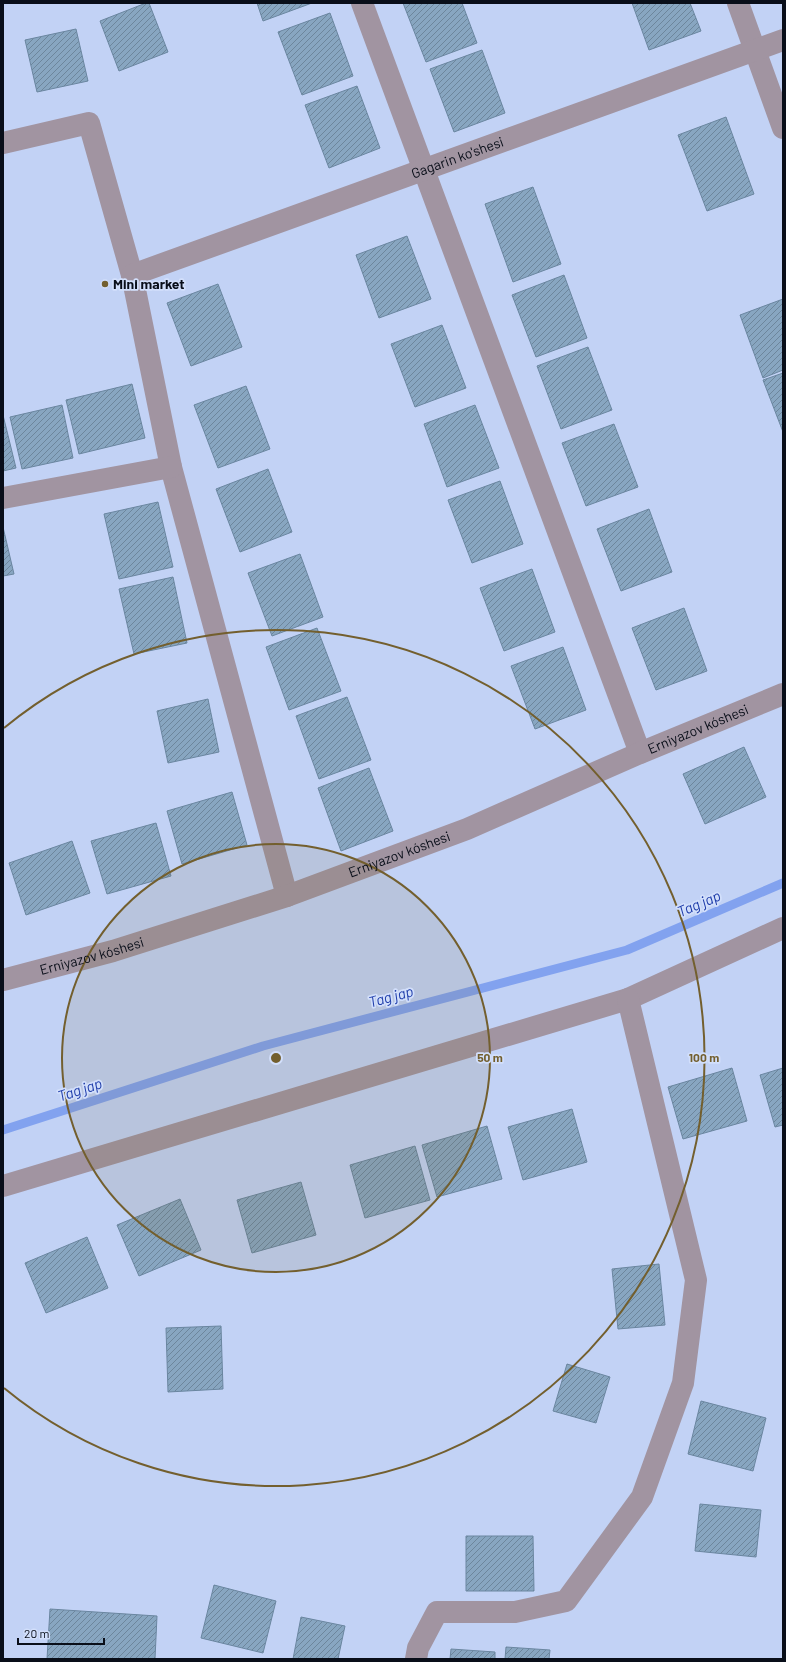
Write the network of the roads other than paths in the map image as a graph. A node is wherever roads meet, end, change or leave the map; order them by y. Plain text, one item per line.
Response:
1 (362, 3) edge
2 (738, 3) edge
3 (783, 40) edge
4 (756, 50) junction
5 (783, 128) edge
6 (3, 143) edge
7 (423, 171) junction
8 (132, 275) junction
9 (171, 466) junction
10 (3, 498) edge
11 (783, 694) edge
12 (640, 752) junction
13 (287, 896) junction
14 (783, 928) edge
15 (3, 980) edge
16 (628, 999) junction
17 (3, 1186) edge
18 (416, 1659) edge

1 - 7 street
2 - 4 street
3 - 4 street, Gagarin ko'shesi
4 - 5 street
4 - 7 street, Gagarin ko'shesi
6 - 8 street
7 - 8 street, Gagarin ko'shesi
7 - 12 street
8 - 9 street
9 - 10 street
9 - 13 street
11 - 12 street, Erniyazov kóshesi
12 - 13 street, Erniyazov kóshesi
13 - 15 street, Erniyazov kóshesi
14 - 16 street
16 - 17 street
16 - 18 street

